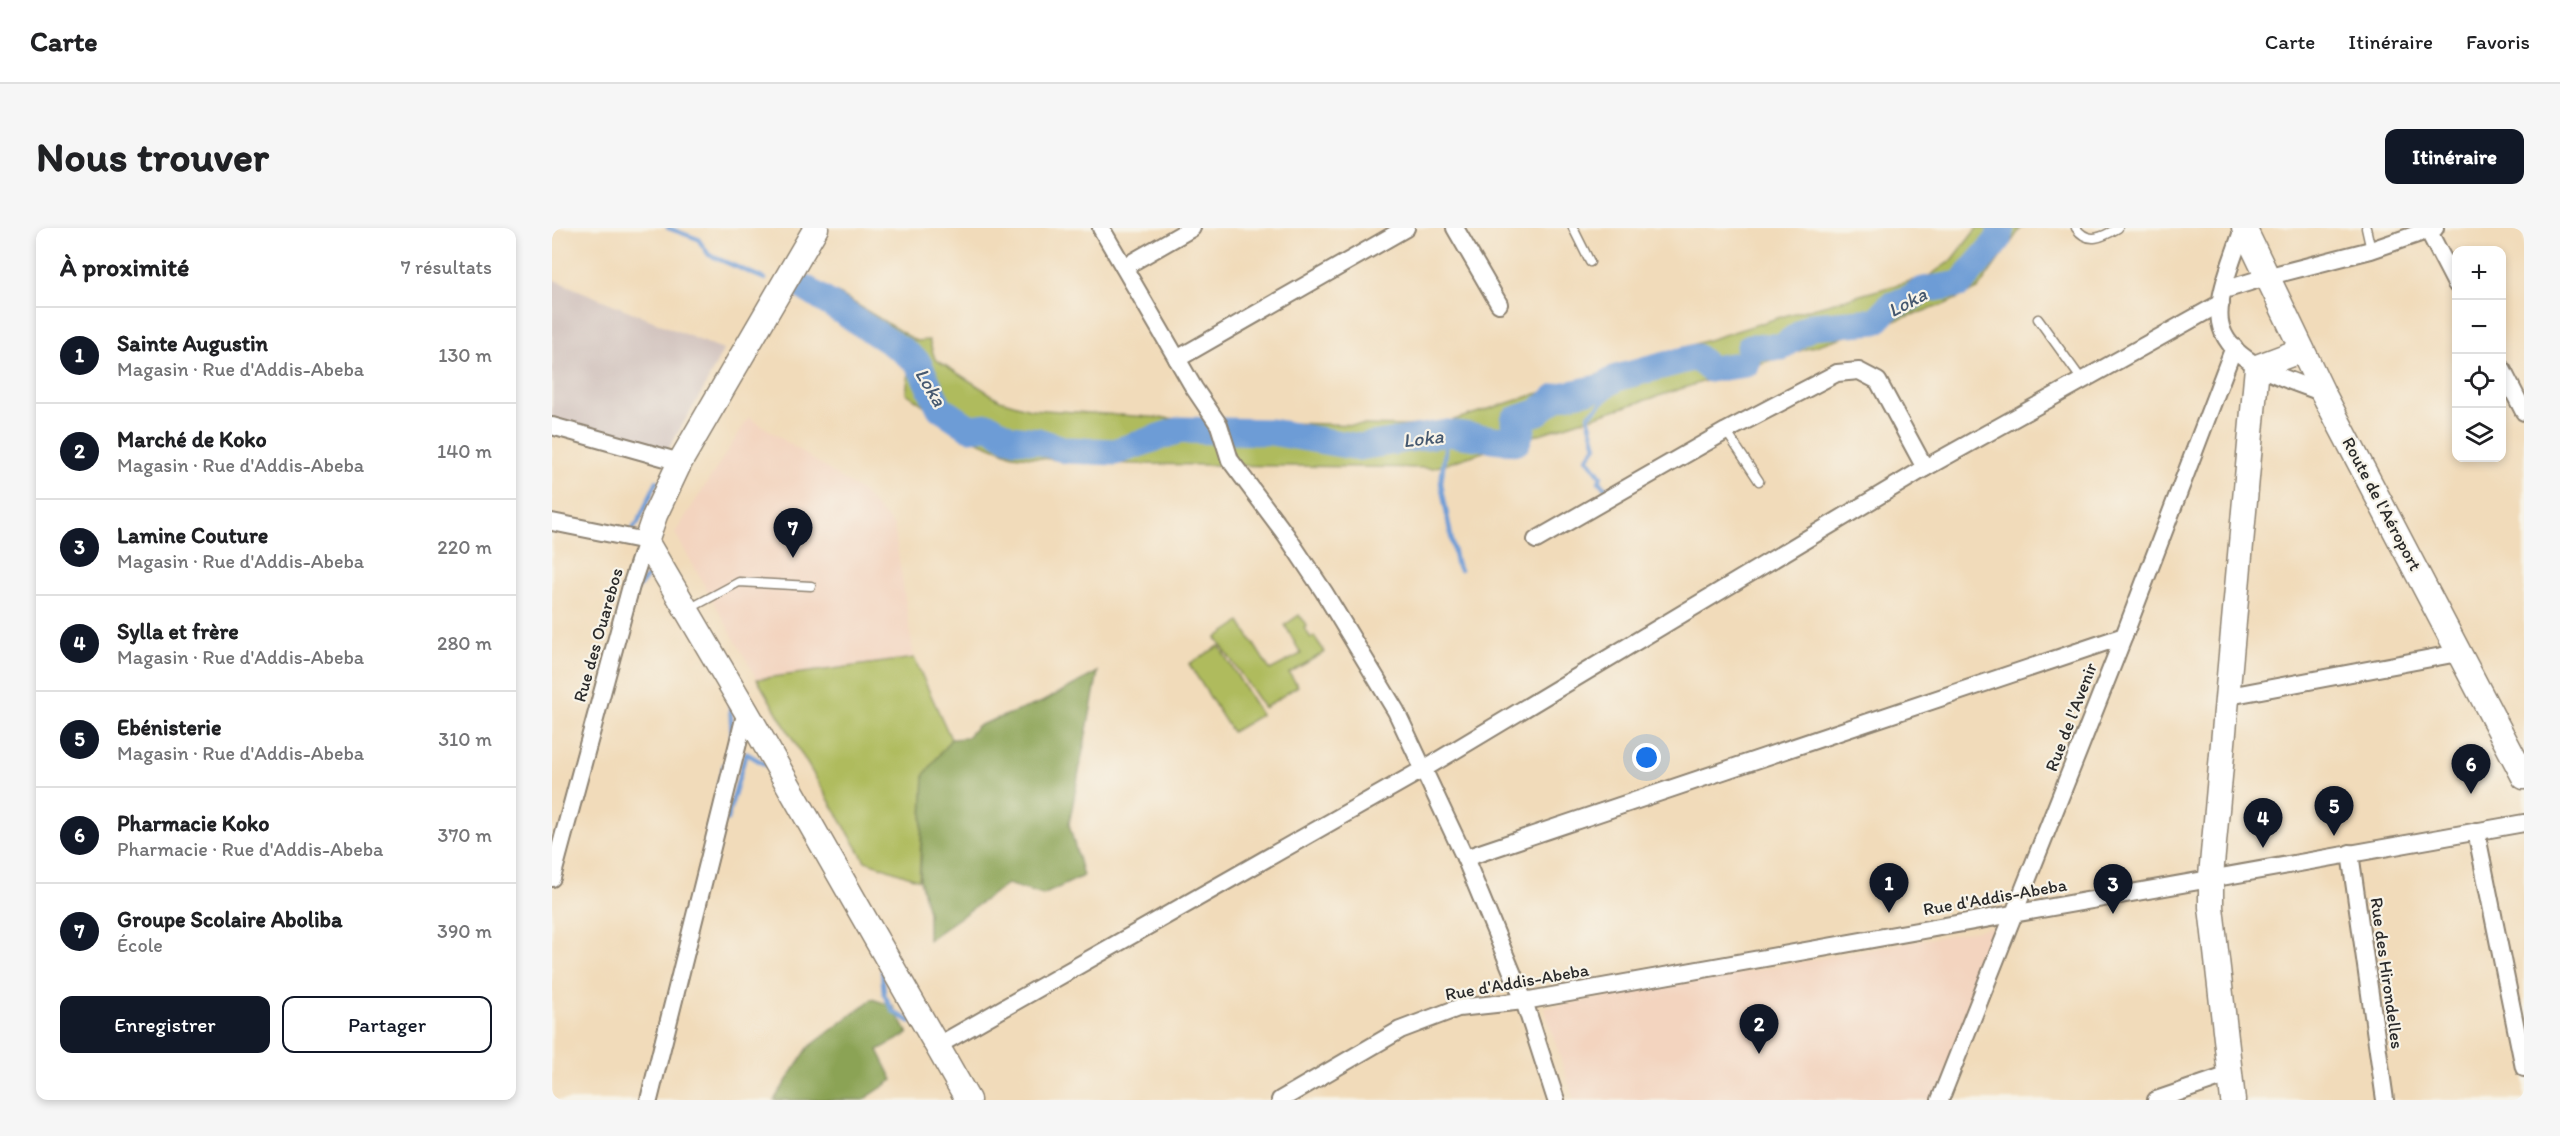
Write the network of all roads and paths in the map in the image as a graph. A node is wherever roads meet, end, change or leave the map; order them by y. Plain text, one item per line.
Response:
1 (816, 228) edge
2 (1101, 228) edge
3 (1192, 228) edge
4 (1406, 228) edge
5 (1455, 228) edge
6 (1573, 228) edge
7 (2076, 228) edge
8 (2118, 228) edge
9 (2244, 228) edge
10 (2366, 228) edge
11 (2431, 229) edge
12 (2372, 250) junction
13 (1590, 262) dead end
14 (1124, 267) junction
15 (2452, 273) edge
16 (2266, 277) junction
17 (2222, 296) junction
18 (1499, 304) dead end
19 (2038, 319) dead end
20 (2234, 347) junction
21 (2302, 350) junction
22 (1177, 359) junction
23 (2257, 367) junction
24 (2506, 377) edge
25 (2082, 380) junction
26 (2323, 393) junction
27 (2524, 412) edge
28 (552, 426) edge
29 (1726, 431) junction
30 (680, 462) junction
31 (1925, 468) junction
32 (1759, 480) dead end
33 (552, 522) edge
34 (1536, 540) dead end
35 (646, 541) junction
36 (811, 586) dead end
37 (687, 610) junction
38 (2124, 636) junction
39 (2458, 652) junction
40 (2229, 696) junction
41 (746, 711) junction
42 (1422, 770) junction
43 (2524, 777) edge
44 (2524, 823) edge
45 (2476, 831) junction
46 (2350, 853) junction
47 (1465, 858) junction
48 (2211, 876) junction
49 (552, 878) edge
50 (2015, 914) junction
51 (1524, 1001) junction
52 (937, 1046) junction
53 (2524, 1068) edge
54 (2229, 1075) junction
55 (649, 1100) edge
56 (968, 1100) edge
57 (1280, 1100) edge
58 (1556, 1100) edge
59 (1940, 1100) edge
60 (2156, 1100) edge
61 (2233, 1100) edge
62 (2385, 1100) edge

1 - 30 street
2 - 14 street
3 - 14 street
4 - 22 street
5 - 18 street
6 - 13 lane
7 - 8 lane
9 - 16 street, Route de l'Aéroport
9 - 17 street
10 - 12 lane
11 - 12 street
11 - 15 street
12 - 16 street
14 - 22 street
16 - 17 street
16 - 21 street, Route de l'Aéroport
17 - 20 street
17 - 25 street
19 - 25 lane
20 - 23 street
20 - 38 street, Rue de l'Avenir
21 - 23 street
21 - 26 street, Route de l'Aéroport
22 - 42 street
23 - 26 street
23 - 40 street
24 - 27 street
25 - 31 street
26 - 39 street, Route de l'Aéroport
28 - 30 street
29 - 31 street
29 - 32 lane
29 - 34 street
30 - 35 street
31 - 42 street
33 - 35 street
35 - 37 street
35 - 49 street, Rue des Ouarebos
36 - 37 lane
37 - 41 street
38 - 47 street
38 - 50 street, Rue de l'Avenir
39 - 40 street
39 - 43 street, Route de l'Aéroport
40 - 48 street
41 - 52 street
41 - 55 street
42 - 47 street
42 - 52 street
44 - 45 street, Rue d'Addis-Abeba
45 - 46 street, Rue d'Addis-Abeba
45 - 53 street
46 - 48 street, Rue d'Addis-Abeba
46 - 62 street, Rue des Hirondelles
47 - 51 street
48 - 50 street, Rue d'Addis-Abeba
48 - 54 street
50 - 51 street, Rue d'Addis-Abeba
50 - 59 street, Rue de l'Avenir
51 - 57 street, Rue d'Addis-Abeba
51 - 58 street
52 - 56 street
54 - 60 street
54 - 61 street

